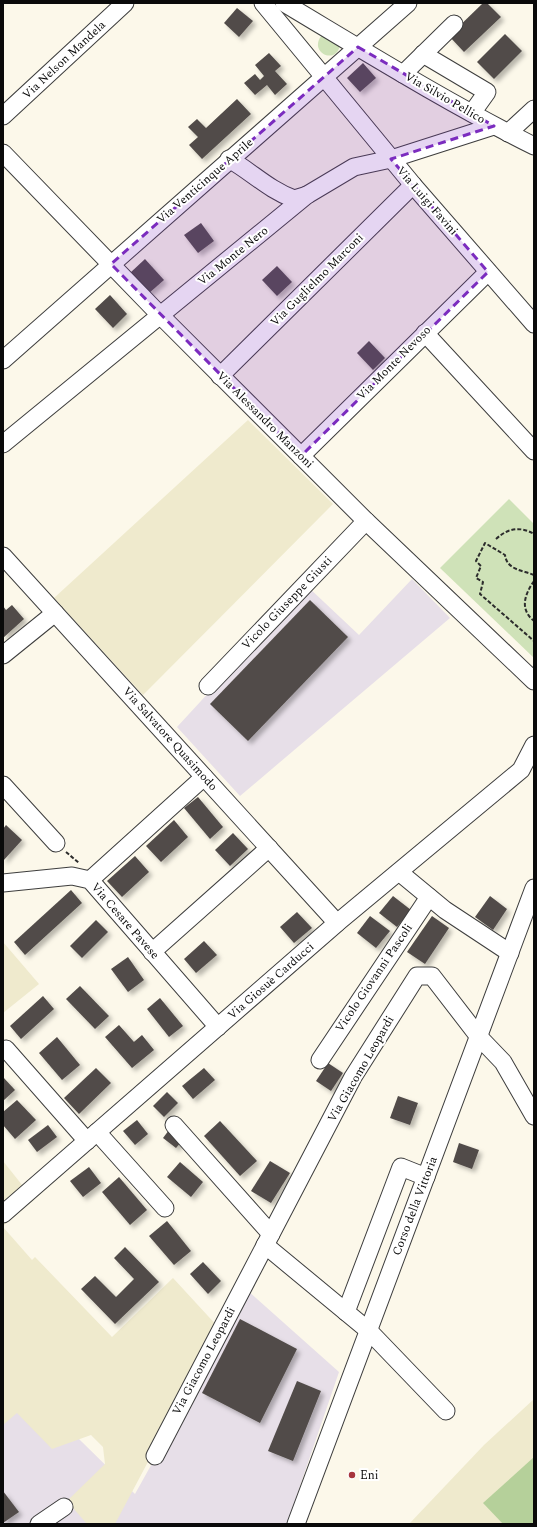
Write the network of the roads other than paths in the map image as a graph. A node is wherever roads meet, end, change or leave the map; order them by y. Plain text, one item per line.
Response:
1 (124, 3) edge
2 (263, 3) edge
3 (284, 3) edge
4 (408, 3) edge
5 (454, 24) dead end
6 (358, 47) junction
7 (423, 54) junction
8 (403, 74) junction
9 (324, 76) junction
10 (534, 108) edge
11 (472, 113) junction
12 (3, 116) edge
13 (501, 129) junction
14 (534, 146) edge
15 (3, 153) edge
16 (229, 159) junction
17 (391, 159) junction
18 (413, 185) junction
19 (307, 195) junction
20 (111, 264) junction
21 (488, 272) junction
22 (160, 315) junction
23 (534, 324) edge
24 (425, 333) junction
25 (3, 360) edge
26 (220, 376) junction
27 (3, 444) edge
28 (534, 451) edge
29 (301, 456) junction
30 (366, 521) junction
31 (3, 556) edge
32 (55, 613) junction
33 (3, 655) edge
34 (534, 681) edge
35 (208, 686) dead end
36 (534, 745) edge
37 (204, 777) junction
38 (6, 794) edge
39 (56, 843) road end
40 (269, 848) junction
41 (399, 872) junction
42 (90, 880) junction
43 (3, 883) edge
44 (534, 888) edge
45 (429, 897) junction
46 (337, 923) junction
47 (152, 952) junction
48 (510, 953) junction
49 (218, 1027) junction
50 (479, 1036) junction
51 (6, 1049) dead end
52 (320, 1060) dead end
53 (529, 1096) edge
54 (534, 1116) edge
55 (174, 1125) dead end
56 (92, 1137) junction
57 (426, 1177) junction
58 (165, 1208) dead end
59 (3, 1214) edge
60 (268, 1239) junction
61 (346, 1312) junction
62 (368, 1331) junction
63 (446, 1411) dead end
64 (155, 1456) dead end
65 (64, 1507) dead end
66 (39, 1524) edge
67 (296, 1524) edge

1 - 12 street, Via Nelson Mandela
2 - 9 street, Via Luigi Favini
3 - 6 street, Via Silvio Pellico
4 - 6 street, Via Venticinque Aprile
5 - 7 street
6 - 8 street, Via Silvio Pellico
6 - 9 street, Via Venticinque Aprile
7 - 8 street
7 - 11 street
8 - 11 street, Via Silvio Pellico
9 - 16 street, Via Venticinque Aprile
9 - 17 street, Via Luigi Favini
10 - 13 street
11 - 13 street, Via Silvio Pellico
13 - 14 street, Via Silvio Pellico
13 - 17 street, Via Monte Nero
15 - 20 street, Via Alessandro Manzoni
16 - 19 street
16 - 20 street, Via Venticinque Aprile
17 - 18 street, Via Luigi Favini
17 - 19 street, Via Monte Nero
18 - 21 street, Via Luigi Favini
18 - 26 street, Via Guglielmo Marconi
19 - 22 street, Via Monte Nero
20 - 22 street, Via Alessandro Manzoni
20 - 25 street, Via Venticinque Aprile
21 - 23 street, Via Luigi Favini
21 - 24 street, Via Monte Nevoso
22 - 26 street, Via Alessandro Manzoni
22 - 27 street, Via Monte Nero
24 - 28 street
24 - 29 street, Via Monte Nevoso
26 - 29 street, Via Alessandro Manzoni
29 - 30 street, Via Alessandro Manzoni
30 - 34 street, Via Alessandro Manzoni
30 - 35 street, Vicolo Giuseppe Giusti
31 - 32 street, Via Salvatore Quasimodo
32 - 33 street
32 - 37 street, Via Salvatore Quasimodo
36 - 41 street, Via Giosuè Carducci
37 - 40 street, Via Salvatore Quasimodo
37 - 42 street
38 - 39 street
40 - 46 street, Via Salvatore Quasimodo
40 - 47 street
41 - 45 street
41 - 46 street, Via Giosuè Carducci
42 - 43 street, Via Cesare Pavese
42 - 47 street, Via Cesare Pavese
44 - 48 street, Corso della Vittoria
45 - 48 street
45 - 52 street, Vicolo Giovanni Pascoli
46 - 49 street, Via Giosuè Carducci
47 - 49 street, Via Cesare Pavese
48 - 50 street, Corso della Vittoria
49 - 56 street, Via Giosuè Carducci
50 - 53 street
50 - 57 street, Corso della Vittoria
50 - 60 street, Via Giacomo Leopardi
51 - 56 street
53 - 54 street
55 - 60 street
56 - 58 street
56 - 59 street, Via Giosuè Carducci
57 - 61 street
57 - 62 street, Corso della Vittoria
60 - 61 street
60 - 64 street, Via Giacomo Leopardi
61 - 62 street
62 - 63 street
62 - 67 street, Corso della Vittoria
65 - 66 street

